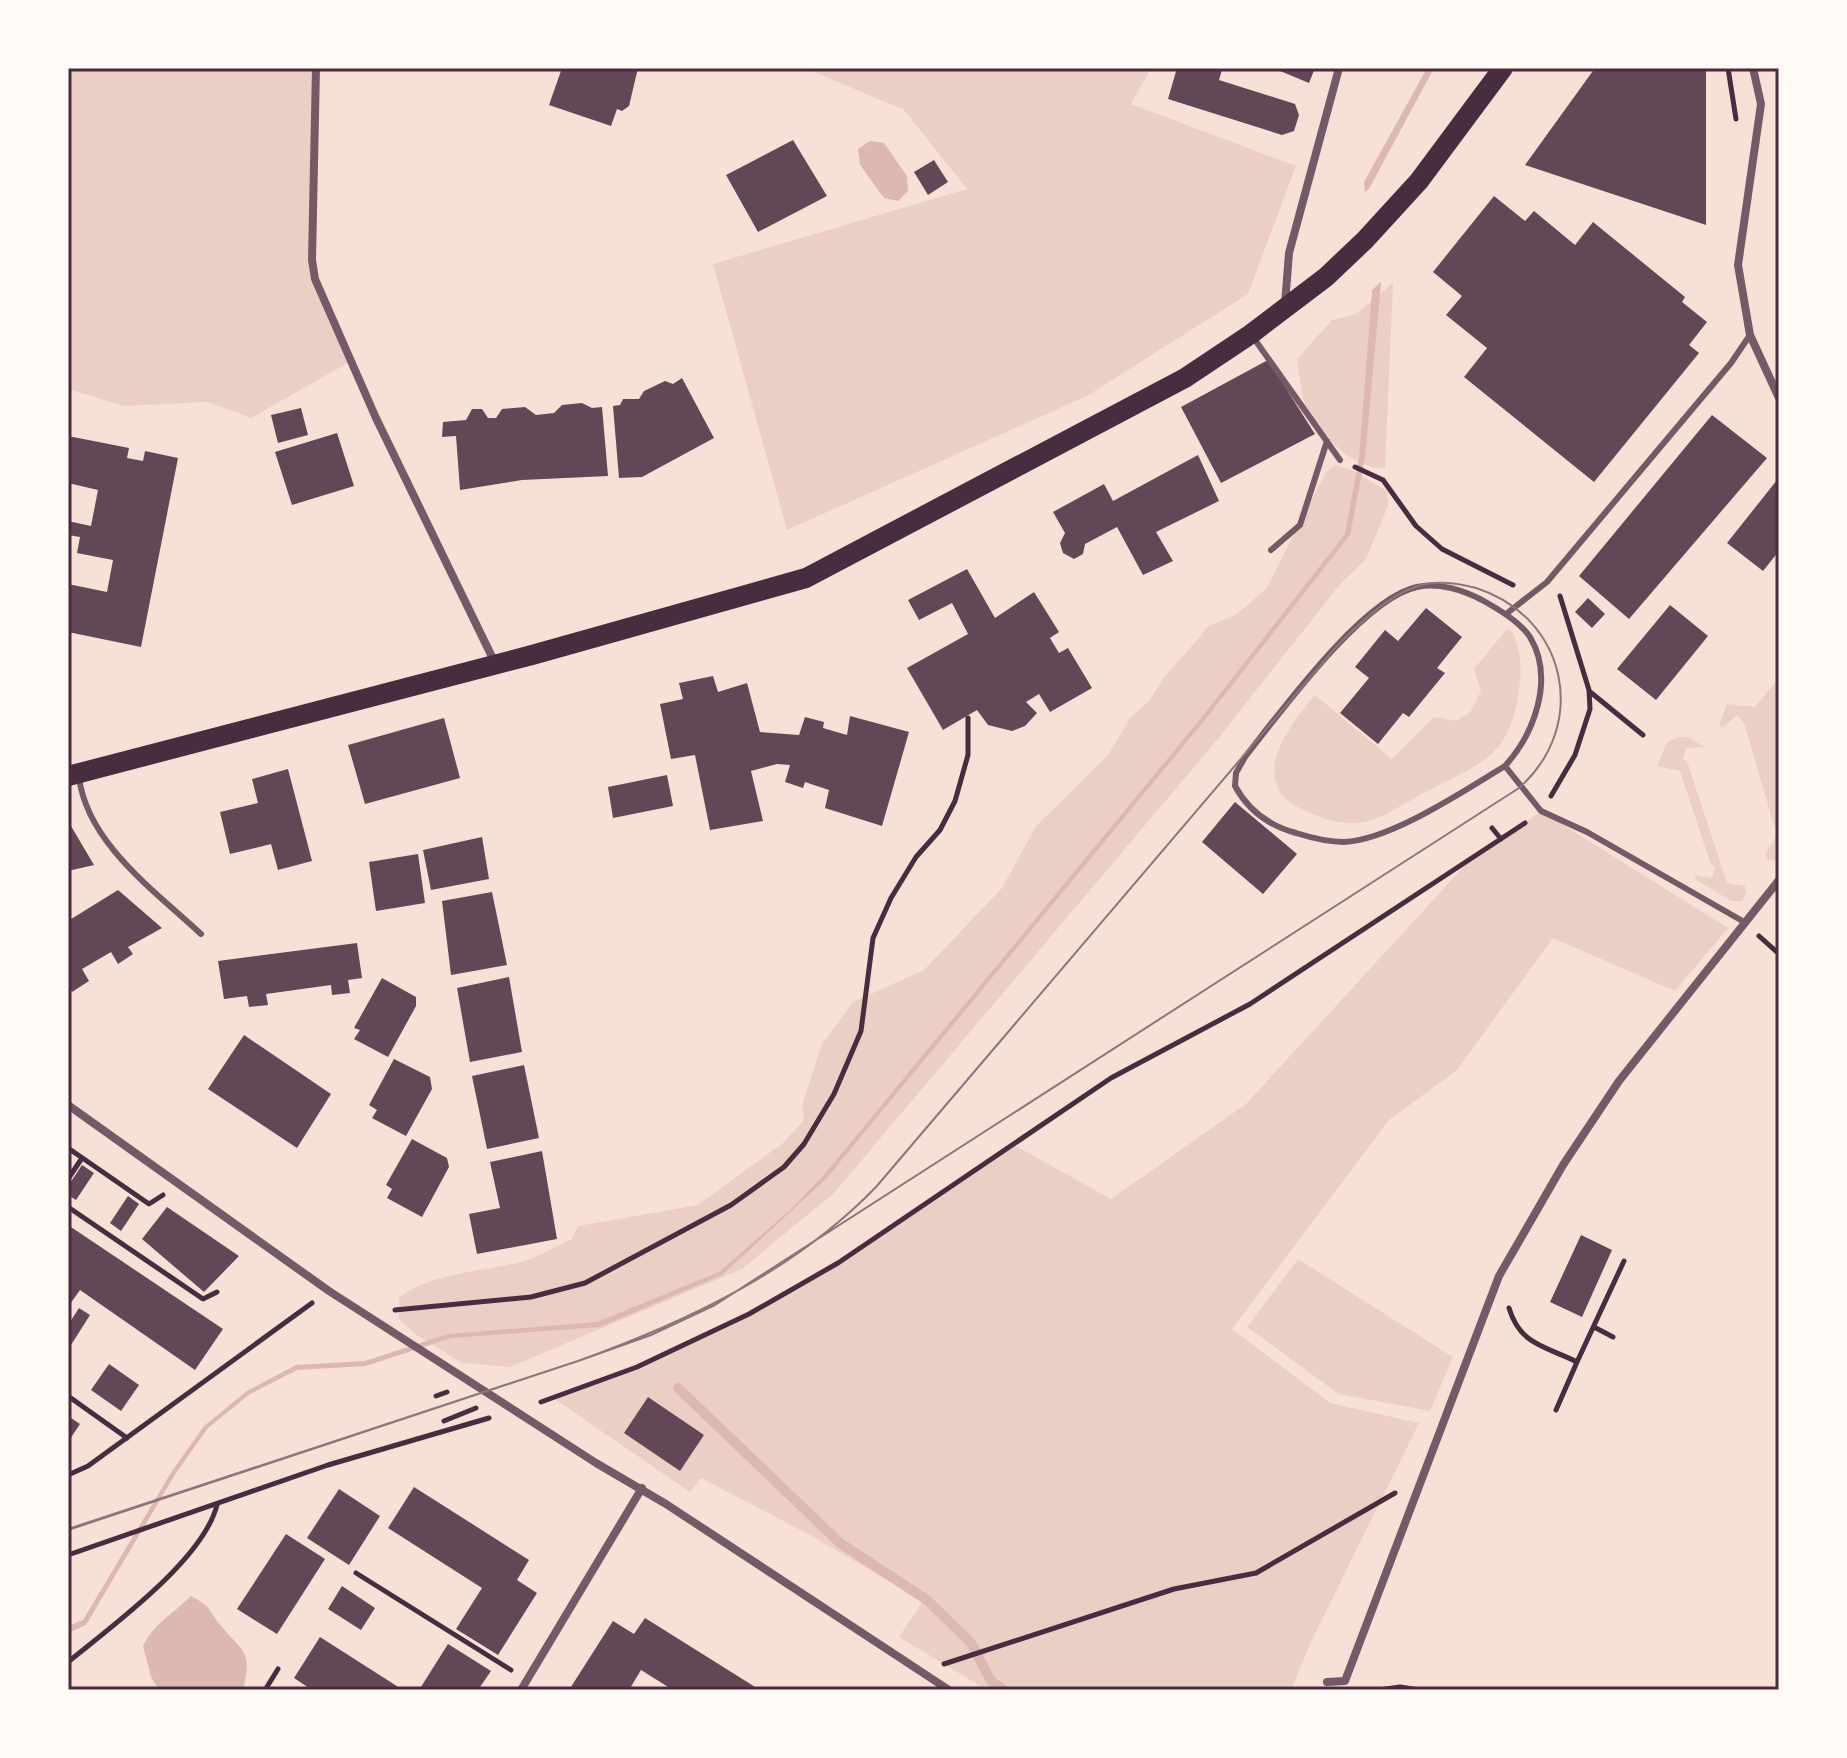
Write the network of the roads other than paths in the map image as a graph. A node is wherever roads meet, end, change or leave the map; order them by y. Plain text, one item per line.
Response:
1 (316, 68) edge
2 (1339, 68) edge
3 (1503, 68) edge
4 (1753, 68) edge
5 (1285, 309) junction
6 (1251, 334) junction
7 (1750, 335) junction
8 (1779, 398) edge
9 (1327, 441) junction
10 (1340, 460) road end
11 (1271, 550) dead end
12 (1506, 614) junction
13 (495, 663) junction
14 (1505, 766) junction
15 (73, 774) edge
16 (1779, 880) edge
17 (1746, 923) junction
18 (201, 934) dead end
19 (68, 1105) edge
20 (642, 1488) junction
21 (1327, 1682) dead end
22 (521, 1690) edge
23 (949, 1690) edge

1 - 13 street
2 - 5 street
3 - 5 main road
4 - 7 street
5 - 6 main road
6 - 9 lane
6 - 13 main road
7 - 8 street
7 - 12 lane
9 - 10 lane
9 - 11 lane
12 - 14 lane
12 - 14 lane
13 - 15 main road
14 - 17 lane
15 - 18 lane
16 - 17 street
17 - 21 street
19 - 20 street
20 - 22 street
20 - 23 street

